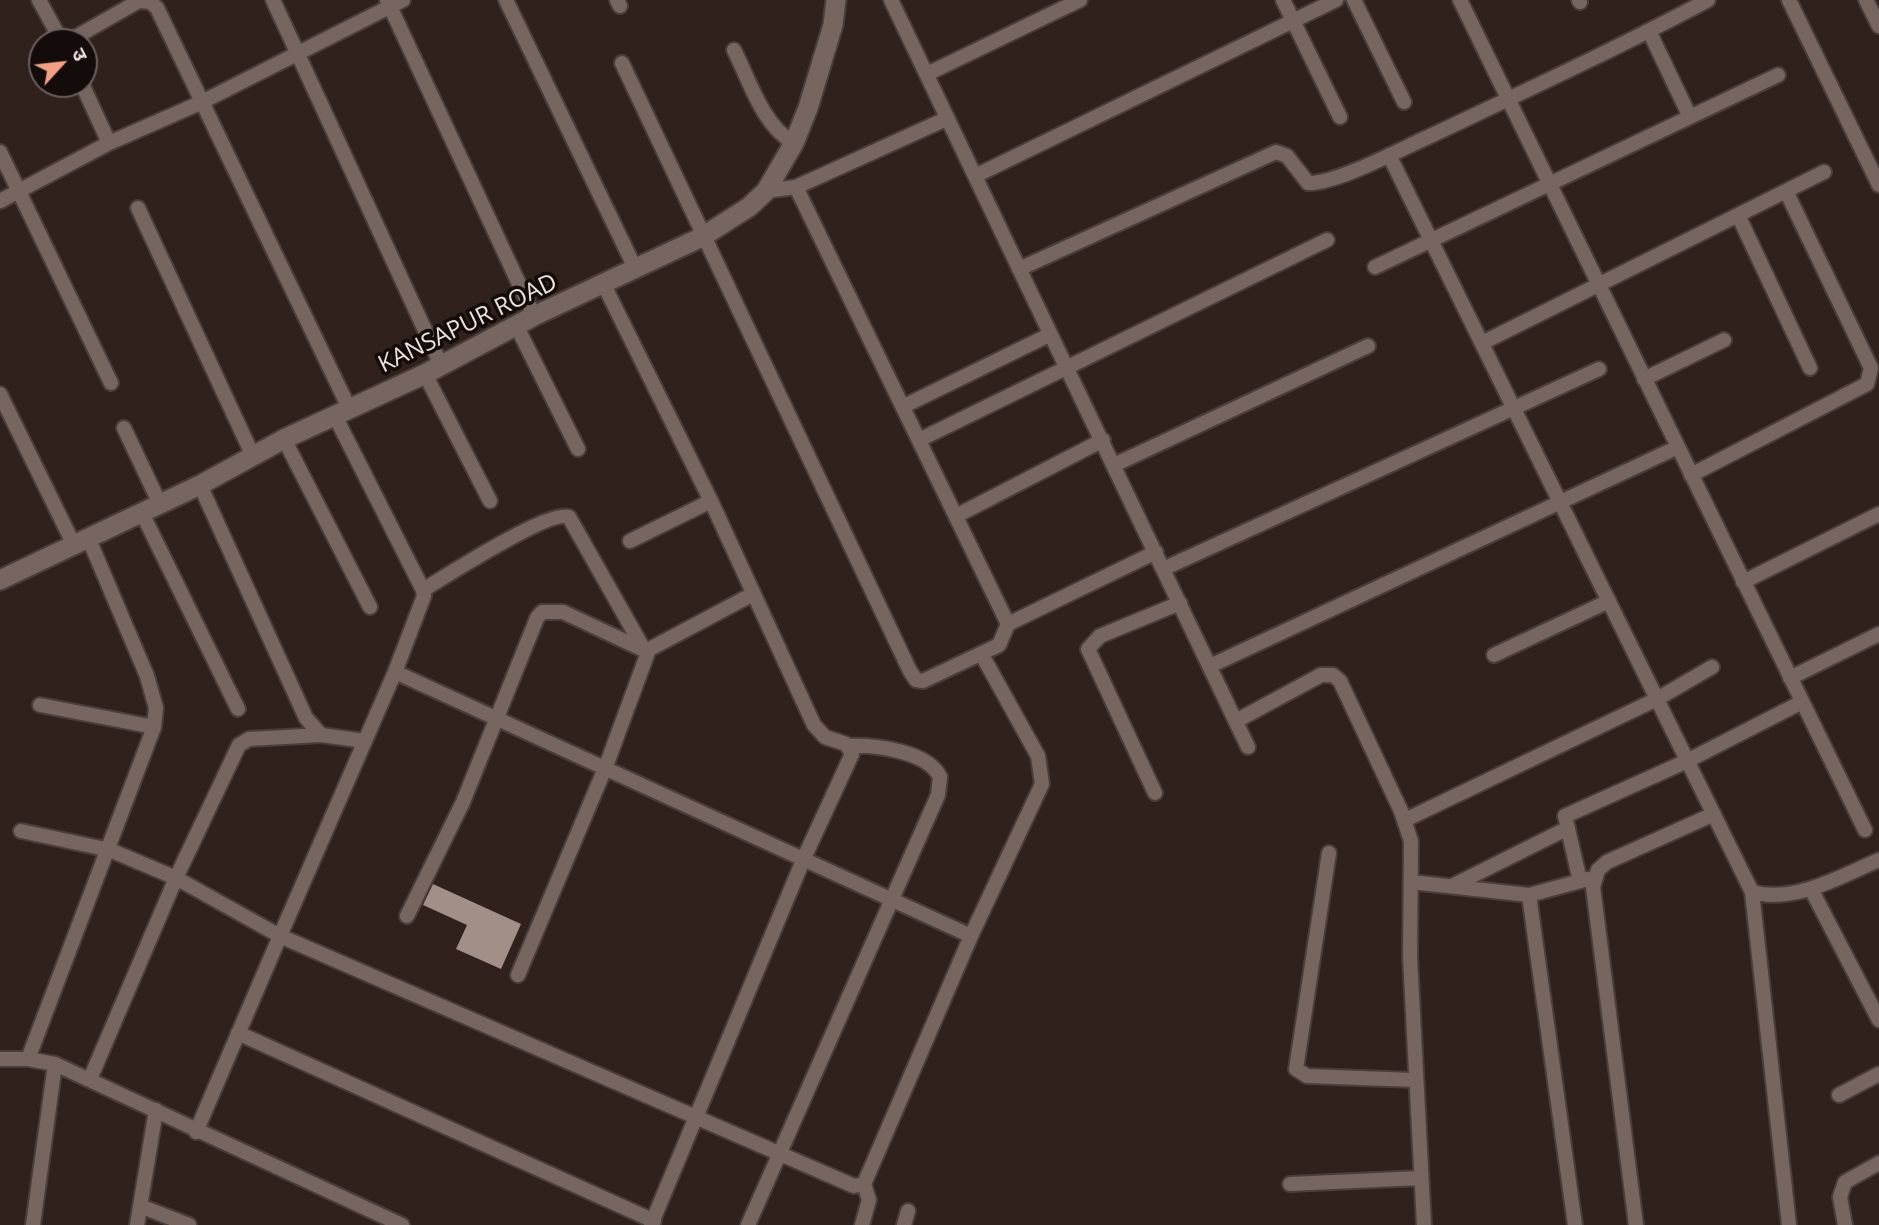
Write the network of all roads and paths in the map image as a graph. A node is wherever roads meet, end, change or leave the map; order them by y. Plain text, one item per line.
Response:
1 (39, 0) edge
2 (273, 0) edge
3 (506, 0) edge
4 (836, 0) edge
5 (891, 0) edge
6 (1080, 0) edge
7 (1283, 0) edge
8 (1336, 0) edge
9 (1354, 0) edge
10 (1460, 0) edge
11 (1789, 0) edge
12 (1866, 0) edge
13 (1704, 1) edge
14 (394, 2) edge
15 (1293, 21) junction
16 (1879, 26) edge
17 (56, 28) edge
18 (90, 28) edge
19 (1649, 31) junction
20 (734, 50) dead end
21 (299, 55) junction
22 (622, 63) dead end
23 (927, 74) junction
24 (1778, 75) dead end
25 (88, 98) edge
26 (1508, 99) junction
27 (1404, 102) dead end
28 (201, 103) junction
29 (1340, 117) dead end
30 (1690, 117) junction
31 (946, 119) junction
32 (109, 143) junction
33 (794, 143) junction
34 (0, 152) edge
35 (1390, 155) junction
36 (1824, 172) dead end
37 (975, 176) junction
38 (1549, 184) junction
39 (1879, 185) edge
40 (796, 187) junction
41 (21, 191) junction
42 (766, 191) junction
43 (1786, 191) junction
44 (0, 201) edge
45 (138, 208) dead end
46 (1738, 215) junction
47 (702, 237) junction
48 (1327, 240) dead end
49 (1432, 240) junction
50 (1375, 267) dead end
51 (1019, 269) junction
52 (636, 270) junction
53 (604, 285) junction
54 (1599, 285) junction
55 (525, 321) junction
56 (1049, 335) junction
57 (1724, 340) dead end
58 (1482, 343) junction
59 (1368, 346) dead end
60 (1810, 368) dead end
61 (1067, 369) junction
62 (1599, 369) dead end
63 (433, 370) junction
64 (1644, 379) junction
65 (111, 383) dead end
66 (0, 394) edge
67 (904, 406) junction
68 (1514, 408) junction
69 (342, 412) junction
70 (124, 428) dead end
71 (284, 439) junction
72 (920, 439) junction
73 (1102, 440) junction
74 (1678, 447) junction
75 (578, 449) dead end
76 (253, 456) junction
77 (1114, 465) junction
78 (1691, 475) junction
79 (200, 485) junction
80 (490, 500) dead end
81 (711, 501) junction
82 (1561, 503) junction
83 (160, 504) junction
84 (142, 513) junction
85 (1879, 514) edge
86 (956, 516) junction
87 (81, 540) junction
88 (630, 541) dead end
89 (1156, 552) junction
90 (1163, 569) junction
91 (0, 580) edge
92 (1744, 582) junction
93 (423, 590) junction
94 (753, 594) junction
95 (1609, 601) junction
96 (1180, 603) junction
97 (370, 607) dead end
98 (1008, 624) junction
99 (1879, 634) edge
100 (646, 651) junction
101 (982, 655) junction
102 (1494, 655) dead end
103 (1210, 666) junction
104 (1712, 667) dead end
105 (395, 671) junction
106 (1790, 678) junction
107 (1657, 699) junction
108 (1802, 702) junction
109 (40, 705) dead end
110 (238, 709) dead end
111 (496, 718) junction
112 (1236, 721) junction
113 (154, 727) junction
114 (321, 735) junction
115 (365, 741) junction
116 (849, 746) junction
117 (1248, 747) dead end
118 (1688, 761) junction
119 (606, 766) junction
120 (1155, 793) dead end
121 (1714, 814) junction
122 (1405, 820) junction
123 (1568, 828) junction
124 (1864, 830) dead end
125 (21, 831) dead end
126 (110, 850) junction
127 (1329, 853) dead end
128 (804, 858) junction
129 (1879, 860) edge
130 (1596, 877) junction
131 (176, 878) junction
132 (1580, 881) junction
133 (1411, 882) junction
134 (1451, 886) junction
135 (1811, 889) junction
136 (1752, 892) junction
137 (1529, 895) junction
138 (890, 898) junction
139 (407, 916) dead end
140 (280, 936) junction
141 (971, 936) junction
142 (518, 975) dead end
143 (1879, 1020) edge
144 (238, 1033) junction
145 (0, 1059) edge
146 (29, 1059) junction
147 (55, 1064) junction
148 (1879, 1073) edge
149 (90, 1079) junction
150 (1414, 1080) junction
151 (1839, 1095) dead end
152 (156, 1110) junction
153 (699, 1116) junction
154 (196, 1132) junction
155 (780, 1152) junction
156 (1879, 1163) edge
157 (1420, 1178) junction
158 (864, 1184) junction
159 (1290, 1184) dead end
160 (140, 1206) junction
161 (652, 1223) edge
162 (33, 1225) edge
163 (137, 1225) edge
164 (189, 1225) edge
165 (402, 1225) edge
166 (748, 1225) edge
167 (862, 1225) edge
168 (1424, 1225) edge
169 (1575, 1225) edge
170 (1636, 1225) edge
171 (1789, 1225) edge
172 (1845, 1225) edge

1 - 17 street
2 - 21 street
3 - 52 street
4 - 33 street, KANSAPUR ROAD
5 - 23 street
6 - 23 street
7 - 15 street
8 - 15 street
9 - 27 street
10 - 26 street
11 - 39 street
12 - 16 street
13 - 19 street
14 - 21 street
14 - 55 street
15 - 29 street
15 - 37 street
18 - 28 street
19 - 26 street
19 - 30 street
20 - 33 street
21 - 28 street
21 - 63 street
22 - 47 street
23 - 31 street
24 - 30 street
25 - 32 street
26 - 35 street
26 - 38 street
28 - 32 street
28 - 69 street
30 - 38 street
31 - 37 street
31 - 40 street
32 - 41 street
33 - 42 street, KANSAPUR ROAD
34 - 41 street
35 - 49 street
35 - 51 street
36 - 43 street
37 - 51 street
38 - 49 street
38 - 54 street
40 - 42 street
40 - 67 street
41 - 44 street
41 - 65 street
42 - 47 street, KANSAPUR ROAD
43 - 46 street
43 - 78 street
45 - 76 street
46 - 54 street
46 - 60 street
47 - 52 street, KANSAPUR ROAD
47 - 101 street
48 - 61 street
49 - 50 street
49 - 58 street
51 - 56 street
52 - 53 street, KANSAPUR ROAD
53 - 55 street, KANSAPUR ROAD
53 - 81 street
54 - 58 street
54 - 64 street
55 - 63 street, KANSAPUR ROAD
55 - 75 street
56 - 61 street
56 - 67 street
57 - 64 street
58 - 68 street
59 - 77 street
61 - 72 street
61 - 73 street
62 - 68 street
63 - 69 street, KANSAPUR ROAD
63 - 80 street
64 - 74 street
66 - 87 street
67 - 72 street
68 - 82 street
68 - 90 street
69 - 71 street, KANSAPUR ROAD
69 - 93 street
70 - 83 street
71 - 76 street, KANSAPUR ROAD
71 - 97 street
72 - 86 street
73 - 77 street
73 - 86 street
74 - 78 street
74 - 82 street
76 - 79 street, KANSAPUR ROAD
77 - 89 street
78 - 92 street
79 - 83 street, KANSAPUR ROAD
79 - 114 street
81 - 88 street
81 - 94 street
82 - 95 street
82 - 103 street
83 - 84 street, KANSAPUR ROAD
84 - 87 street, KANSAPUR ROAD
84 - 110 street
85 - 92 street
86 - 98 street
87 - 91 street, KANSAPUR ROAD
87 - 113 street
89 - 90 street
89 - 98 street
90 - 96 street
92 - 106 street
93 - 100 street
93 - 105 street
94 - 100 street
94 - 116 street
95 - 102 street
95 - 107 street
96 - 103 street
96 - 120 street
98 - 101 street
99 - 106 street
100 - 111 street
100 - 119 street
101 - 141 street
103 - 112 street
104 - 107 street
105 - 111 street
105 - 115 street
106 - 108 street
107 - 118 street
107 - 122 street
108 - 118 street
108 - 124 street
109 - 113 street
111 - 119 street
111 - 139 street
112 - 117 street
112 - 122 street
113 - 126 street
114 - 115 street
114 - 131 street
115 - 140 street
116 - 128 street
116 - 138 street
118 - 121 street
118 - 123 street
119 - 128 street
119 - 142 street
121 - 130 street
121 - 136 street
122 - 133 street
123 - 132 street
123 - 134 street
125 - 126 street
126 - 131 street
126 - 146 street
127 - 150 street
128 - 138 street
128 - 153 street
129 - 135 street
130 - 132 street
130 - 170 street
131 - 140 street
131 - 149 street
132 - 137 street
133 - 134 street
133 - 150 street
134 - 137 street
135 - 136 street
135 - 143 street
136 - 171 street
137 - 169 street
138 - 141 street
138 - 155 street
140 - 144 street
140 - 153 street
141 - 158 street
144 - 154 street
144 - 161 street
145 - 146 street
146 - 147 street
147 - 149 street
147 - 162 street
148 - 151 street
149 - 152 street
150 - 157 street
152 - 154 street
152 - 160 street
153 - 155 street
153 - 161 street
154 - 165 street
155 - 158 street
155 - 166 street
156 - 172 street
157 - 159 street
157 - 168 street
158 - 167 street
160 - 163 street
160 - 164 street

